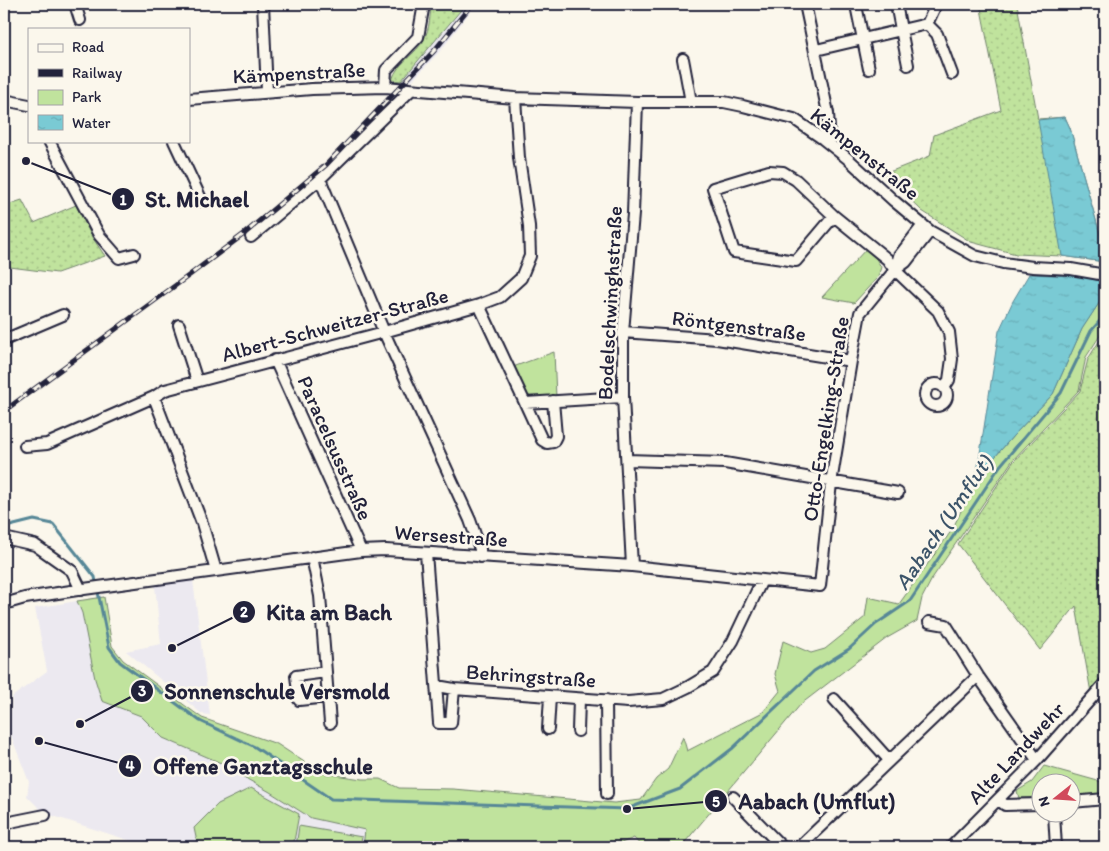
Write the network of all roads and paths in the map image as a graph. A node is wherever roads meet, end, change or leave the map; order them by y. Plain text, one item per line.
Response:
1 (75, 4) edge
2 (263, 4) edge
3 (424, 4) edge
4 (805, 4) edge
5 (896, 4) edge
6 (933, 4) edge
7 (857, 10) dead end
8 (80, 20) dead end
9 (927, 24) junction
10 (902, 30) junction
11 (863, 39) junction
12 (816, 50) junction
13 (683, 59) dead end
14 (908, 65) dead end
15 (869, 69) dead end
16 (952, 74) dead end
17 (385, 88) junction
18 (411, 90) junction
19 (268, 92) junction
20 (515, 98) junction
21 (190, 99) edge
22 (4, 100) edge
23 (637, 102) junction
24 (691, 102) junction
25 (28, 105) edge
26 (823, 139) junction
27 (50, 142) edge
28 (174, 142) edge
29 (320, 178) junction
30 (202, 201) dead end
31 (834, 216) junction
32 (926, 228) junction
33 (251, 237) dead end
34 (134, 254) dead end
35 (895, 270) junction
36 (1105, 275) edge
37 (479, 305) junction
38 (63, 315) dead end
39 (179, 325) dead end
40 (384, 332) junction
41 (623, 332) junction
42 (4, 340) edge
43 (275, 360) junction
44 (850, 361) junction
45 (197, 381) junction
46 (944, 388) dead end
47 (154, 397) junction
48 (623, 397) junction
49 (553, 401) junction
50 (526, 403) junction
51 (25, 446) dead end
52 (627, 460) junction
53 (831, 483) junction
54 (898, 493) dead end
55 (4, 538) edge
56 (361, 551) junction
57 (426, 553) junction
58 (480, 557) junction
59 (312, 558) junction
60 (632, 566) junction
61 (216, 571) junction
62 (762, 580) junction
63 (820, 586) joint
64 (83, 590) junction
65 (4, 604) edge
66 (929, 622) dead end
67 (326, 672) junction
68 (978, 676) junction
69 (1105, 683) edge
70 (437, 686) junction
71 (454, 689) junction
72 (328, 697) junction
73 (550, 697) junction
74 (580, 699) junction
75 (834, 699) dead end
76 (606, 700) junction
77 (330, 723) dead end
78 (548, 729) dead end
79 (578, 731) dead end
80 (889, 760) junction
81 (1037, 760) junction
82 (607, 794) dead end
83 (732, 797) dead end
84 (1105, 799) edge
85 (999, 800) junction
86 (1082, 801) edge
87 (1032, 804) edge
88 (45, 815) dead end
89 (1055, 824) edge
90 (4, 825) edge
91 (782, 847) edge
92 (799, 847) edge
93 (952, 847) edge
94 (1056, 847) edge

1 - 8 street
2 - 19 street
3 - 17 street
4 - 12 street
5 - 10 street
6 - 9 street
7 - 11 street
9 - 10 street
9 - 16 street
10 - 11 street
10 - 14 street
11 - 12 street
11 - 15 street
12 - 26 street
13 - 24 street
17 - 18 street, Kämpenstraße
17 - 19 street, Kämpenstraße
18 - 20 street, Kämpenstraße
18 - 29 street
19 - 21 street, Kämpenstraße
20 - 23 street, Kämpenstraße
20 - 37 street, Albert-Schweitzer-Straße
22 - 25 street
23 - 24 street, Kämpenstraße
23 - 41 street, Bodelschwinghstraße
24 - 26 street, Kämpenstraße
26 - 32 street, Kämpenstraße
27 - 34 street
28 - 30 street
29 - 33 street
29 - 40 street
31 - 31 street
31 - 35 street
32 - 35 street, Otto-Engelking-Straße
32 - 36 street, Kämpenstraße
35 - 44 street, Otto-Engelking-Straße
35 - 46 street
37 - 40 street, Albert-Schweitzer-Straße
37 - 50 street
38 - 42 street
39 - 45 street
40 - 43 street, Albert-Schweitzer-Straße
40 - 58 street
41 - 44 street, Röntgenstraße
41 - 48 street, Bodelschwinghstraße
43 - 45 street, Albert-Schweitzer-Straße
43 - 56 street, Paracelsusstraße
44 - 53 street, Otto-Engelking-Straße
45 - 47 street, Albert-Schweitzer-Straße
47 - 51 street, Albert-Schweitzer-Straße
47 - 61 street
48 - 49 street
48 - 52 street, Bodelschwinghstraße
49 - 50 street
49 - 50 street
52 - 53 street
52 - 60 street, Bodelschwinghstraße
53 - 54 street
53 - 63 street, Otto-Engelking-Straße
55 - 64 street
56 - 57 street, Wersestraße
56 - 59 street, Wersestraße
57 - 58 street, Wersestraße
57 - 70 street, Behringstraße
58 - 60 street, Wersestraße
59 - 61 street, Wersestraße
59 - 67 street
60 - 62 street, Wersestraße
61 - 64 street, Wersestraße
62 - 63 street, Wersestraße
62 - 76 street, Behringstraße
64 - 65 street, Wersestraße
66 - 68 street
67 - 72 street
67 - 72 street
68 - 80 street
68 - 81 street
69 - 81 street, Alte Landwehr
70 - 71 street, Behringstraße
70 - 71 street, Behringstraße
71 - 73 street, Behringstraße
72 - 77 street
73 - 74 street, Behringstraße
73 - 78 street
74 - 76 street, Behringstraße
74 - 79 street
75 - 80 street
76 - 82 street, Behringstraße
80 - 92 street
81 - 85 street, Alte Landwehr
83 - 91 street
84 - 86 street
85 - 87 street
85 - 93 street, Alte Landwehr
88 - 90 street
89 - 94 street

